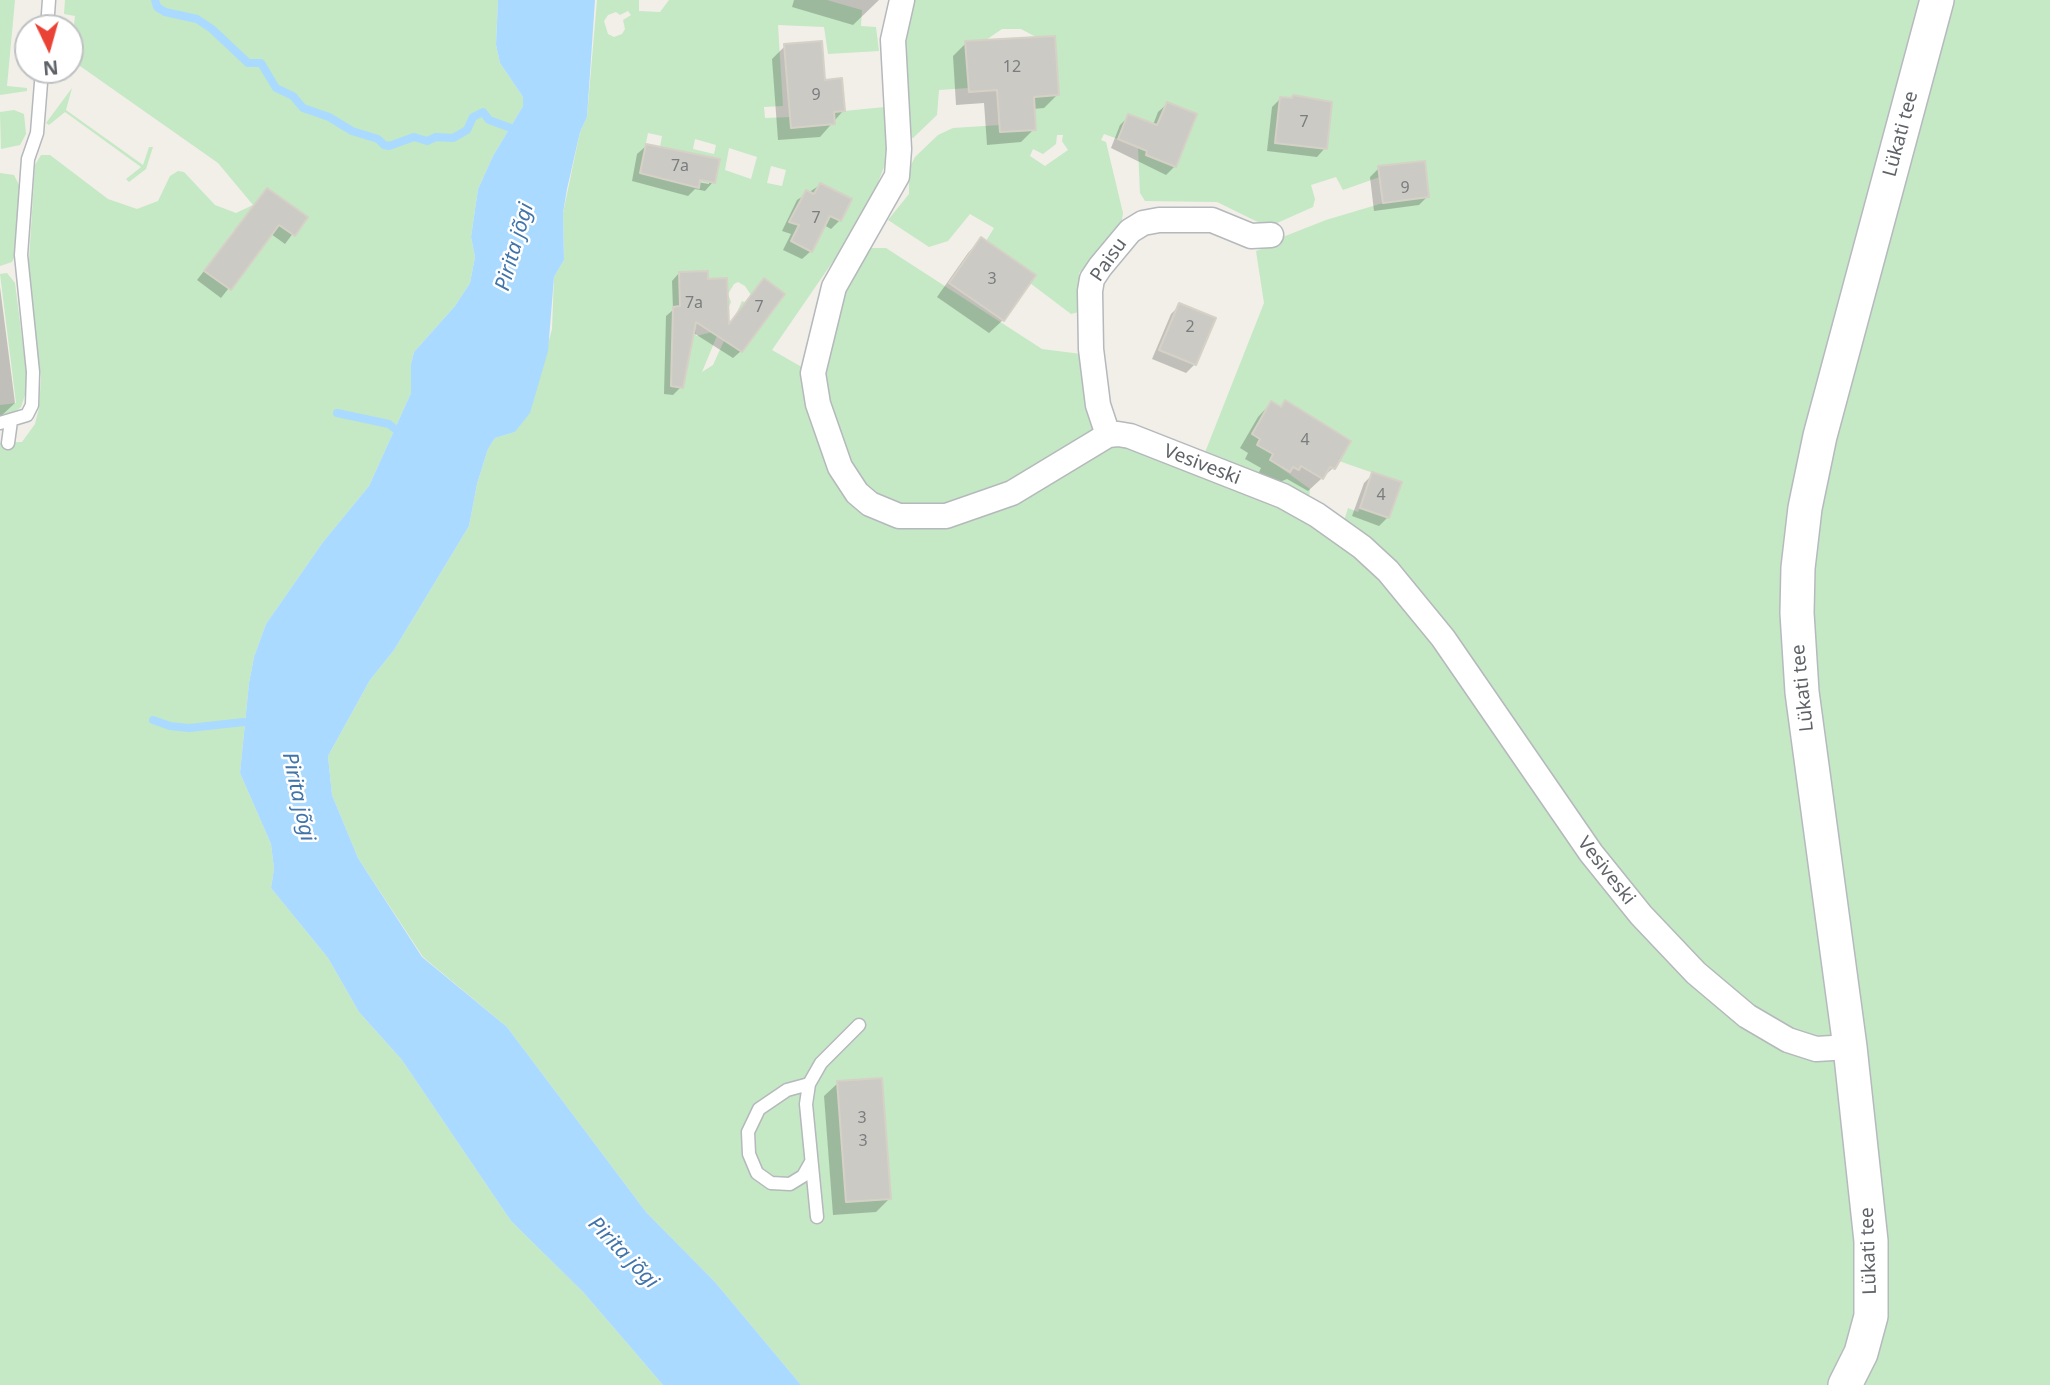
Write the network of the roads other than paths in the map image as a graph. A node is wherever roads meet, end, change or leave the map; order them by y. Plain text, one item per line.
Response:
1 (902, 0) edge
2 (1937, 0) edge
3 (42, 84) edge
4 (1271, 235) dead end
5 (6, 422) edge
6 (1108, 435) junction
7 (8, 443) dead end
8 (859, 1025) dead end
9 (1850, 1047) junction
10 (809, 1084) junction
11 (811, 1161) junction
12 (817, 1217) dead end
13 (1845, 1385) edge

1 - 6 street
2 - 9 main road, Lükati tee
3 - 5 lane
4 - 6 street, Paisu
5 - 7 lane
6 - 9 street, Vesiveski
8 - 10 lane
9 - 13 main road, Lükati tee
10 - 11 lane
10 - 11 lane
11 - 12 lane

